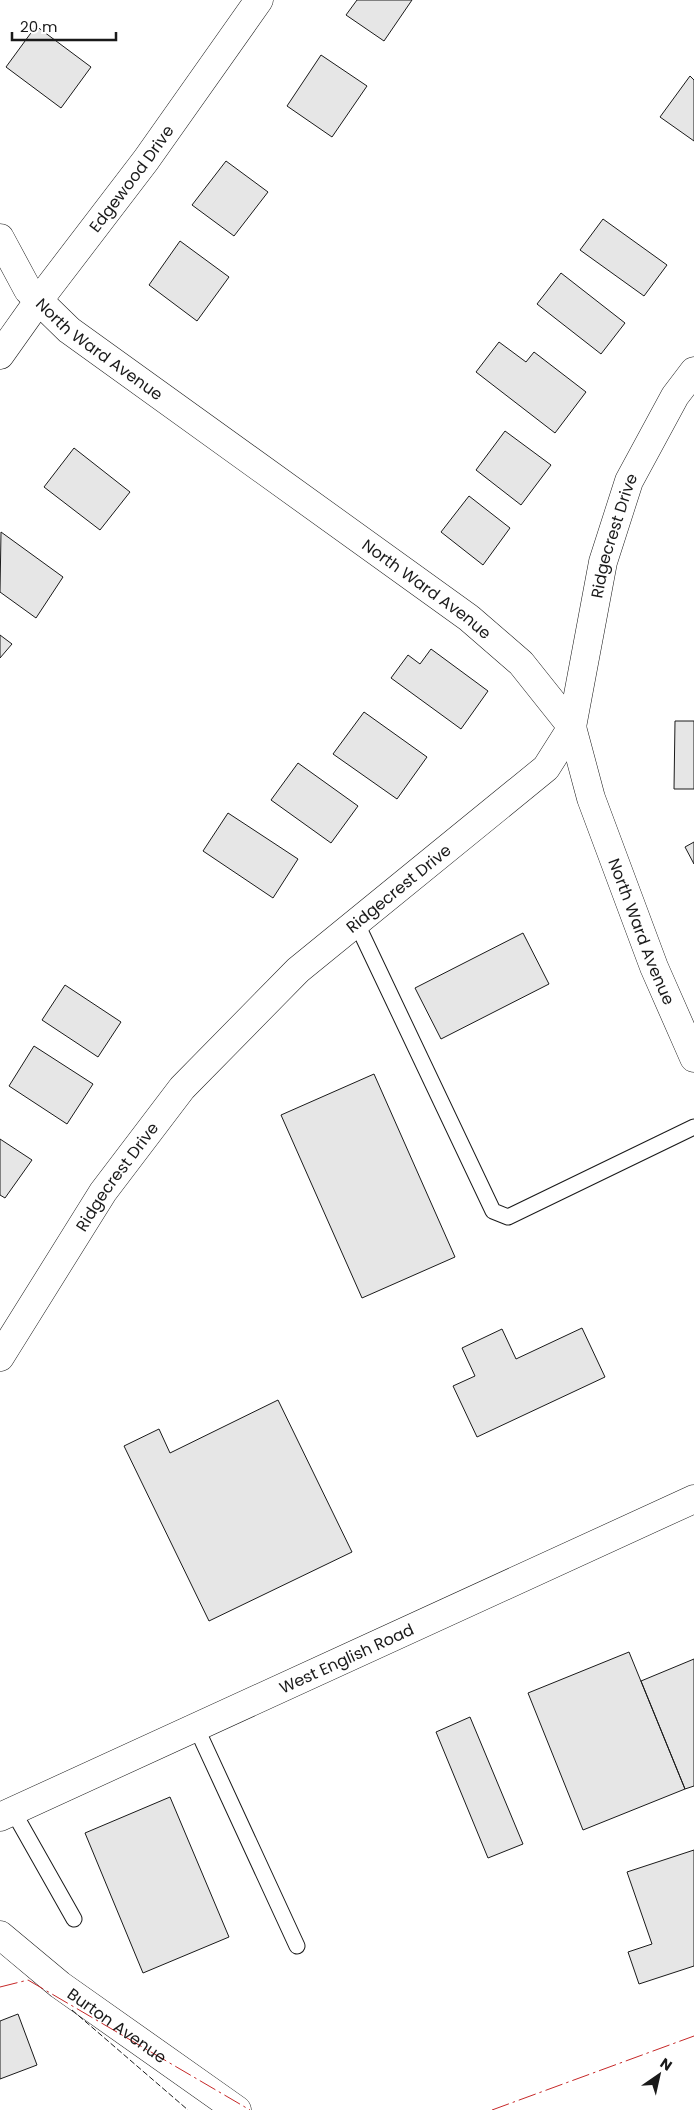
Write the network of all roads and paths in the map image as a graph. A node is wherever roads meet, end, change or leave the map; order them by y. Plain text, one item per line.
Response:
1 (259, 0) edge
2 (0, 238) edge
3 (39, 300) junction
4 (0, 355) edge
5 (694, 371) edge
6 (572, 727) junction
7 (356, 922) junction
8 (694, 1058) edge
9 (694, 1127) edge
10 (0, 1357) edge
11 (694, 1499) edge
12 (196, 1727) junction
13 (6, 1814) edge
14 (74, 1919) dead end
15 (0, 1935) edge
16 (297, 1946) dead end
17 (237, 2110) edge

1 - 3 street, Edgewood Drive
2 - 3 street, North Ward Avenue
3 - 4 street, Edgewood Drive
3 - 6 street, North Ward Avenue
5 - 6 street, Ridgecrest Drive
6 - 7 street, Ridgecrest Drive
6 - 8 street, North Ward Avenue
7 - 9 lane
7 - 10 street, Ridgecrest Drive
11 - 12 street, West English Road
12 - 13 street, West English Road
12 - 16 lane
13 - 14 lane
15 - 17 street, Burton Avenue

